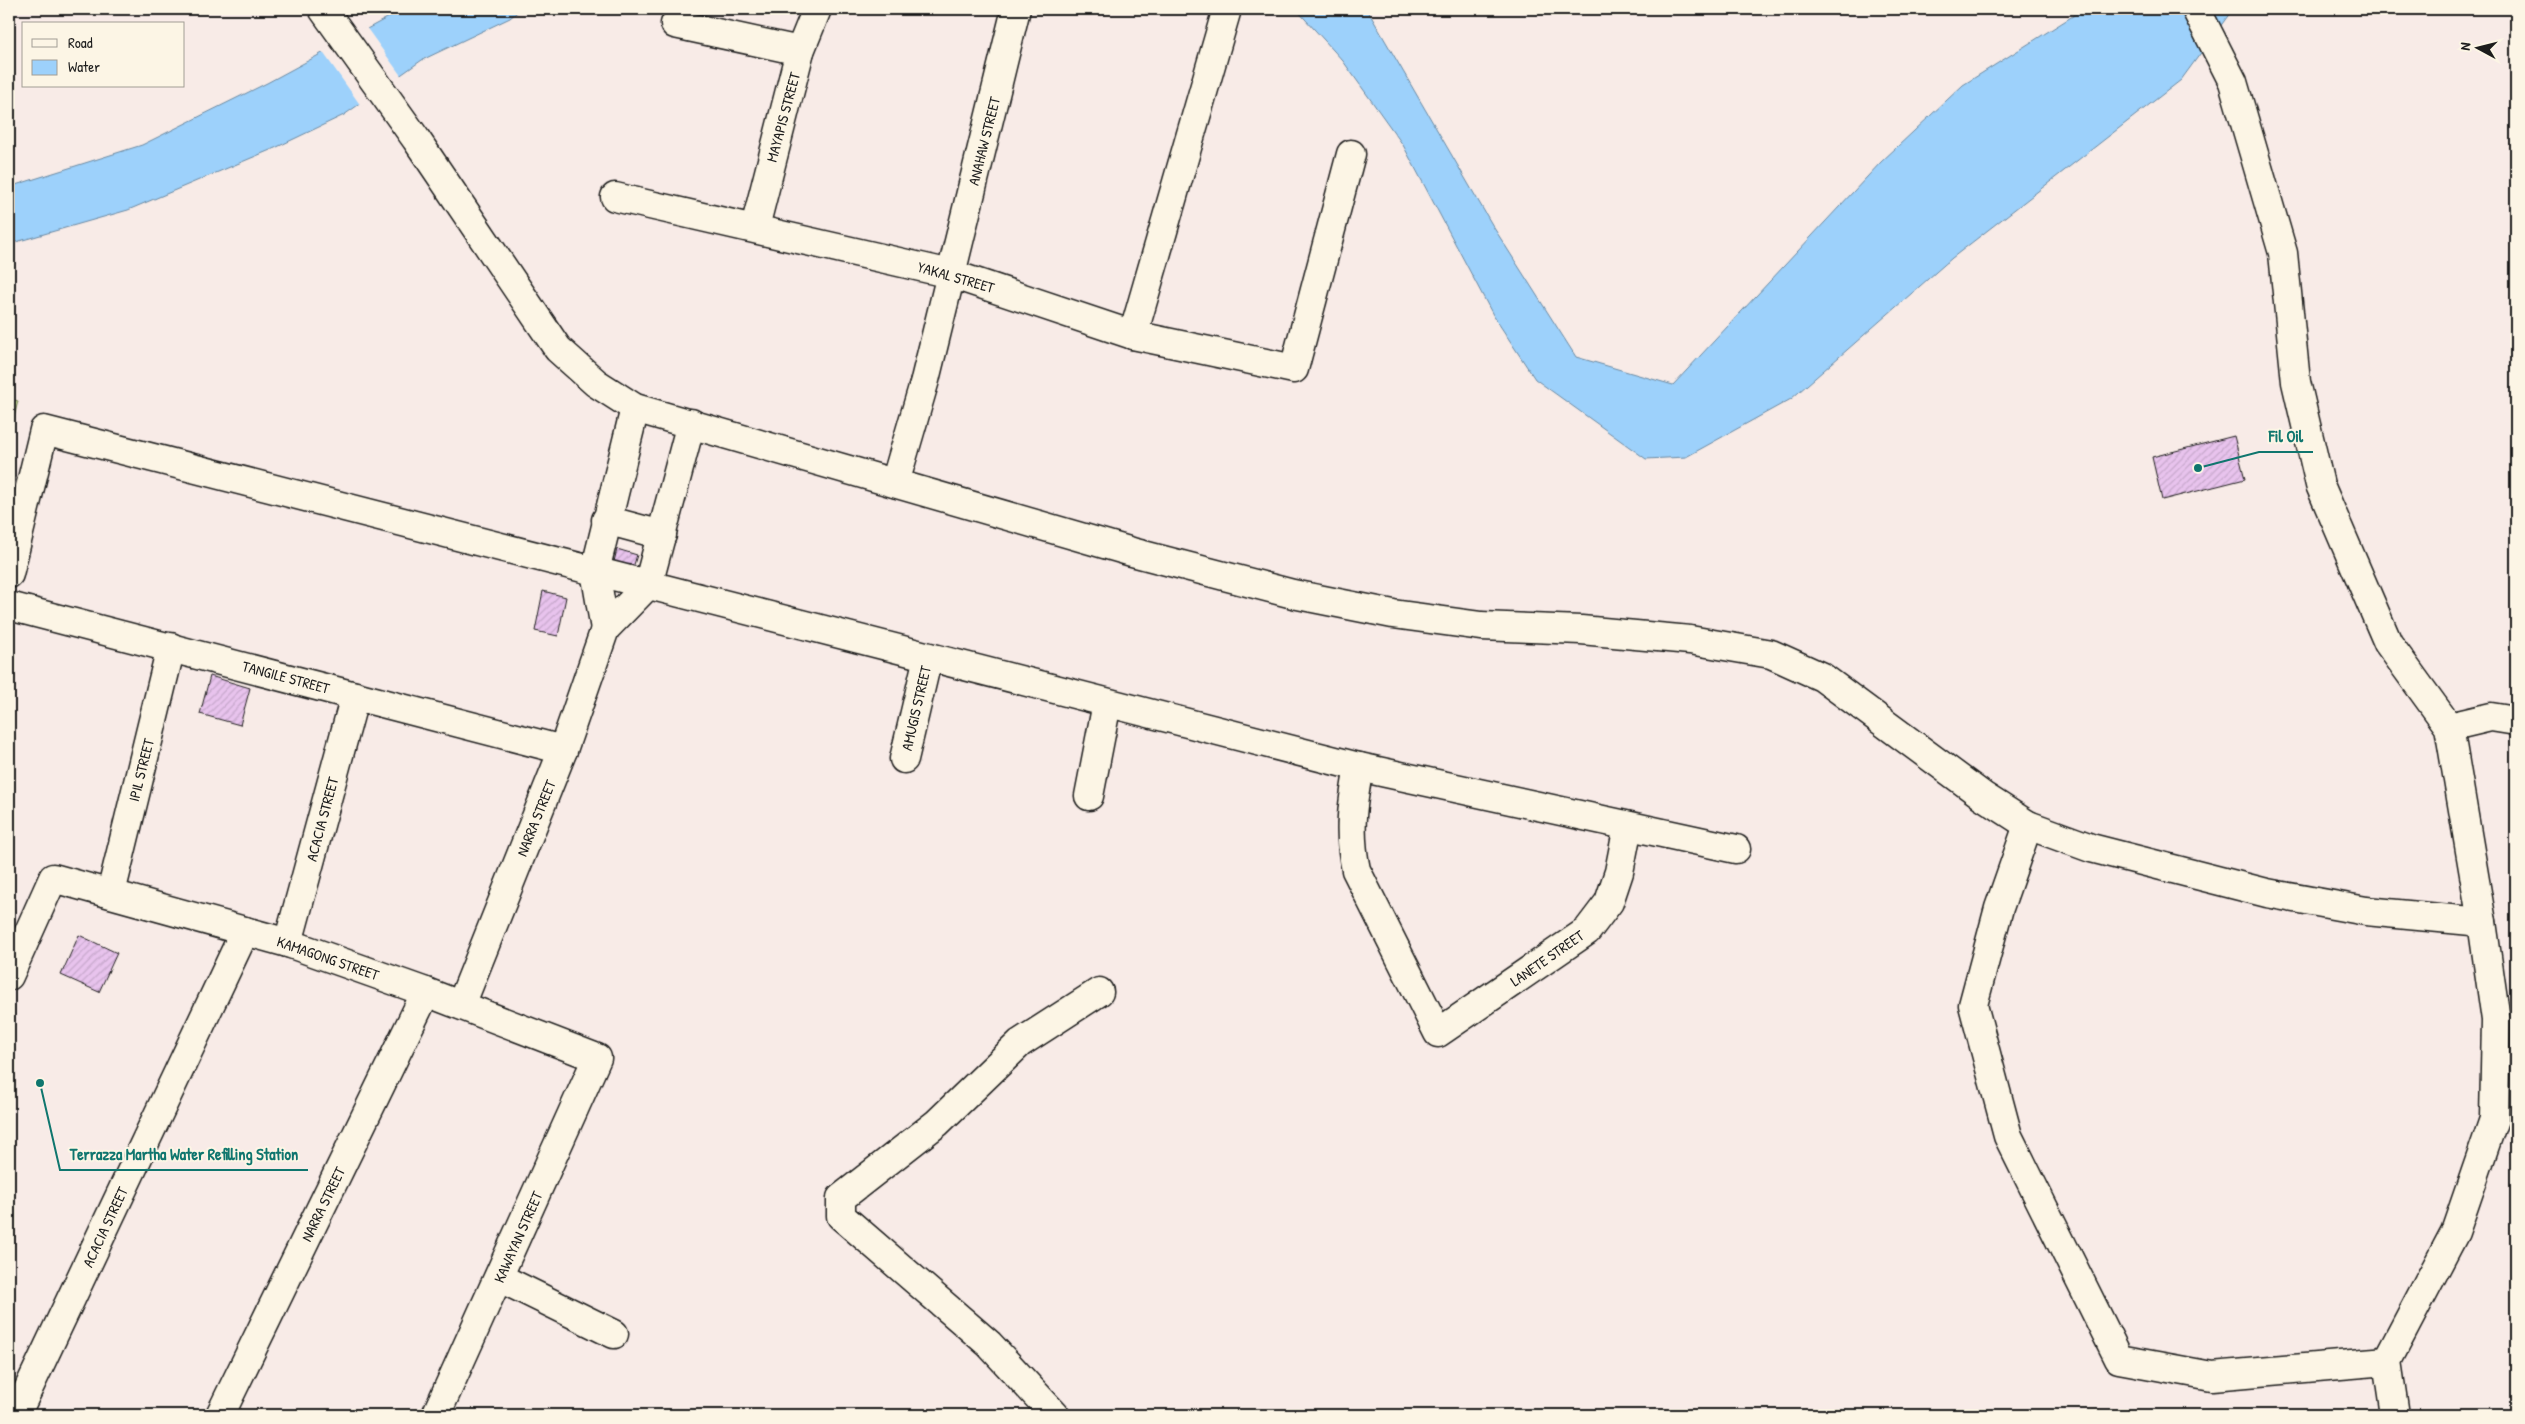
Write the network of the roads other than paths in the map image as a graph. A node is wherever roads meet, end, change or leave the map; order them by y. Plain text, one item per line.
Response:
1 (323, 9) edge
2 (816, 9) edge
3 (1016, 9) edge
4 (1227, 9) edge
5 (2196, 9) edge
6 (675, 24) dead end
7 (800, 51) junction
8 (1351, 154) dead end
9 (615, 197) dead end
10 (755, 227) junction
11 (951, 274) junction
12 (1133, 335) junction
13 (635, 408) junction
14 (691, 423) junction
15 (895, 483) junction
16 (606, 520) junction
17 (662, 535) junction
18 (595, 571) junction
19 (9, 574) edge
20 (648, 585) junction
21 (9, 606) edge
22 (605, 629) junction
23 (171, 648) junction
24 (928, 657) junction
25 (355, 696) junction
26 (1108, 703) junction
27 (2516, 721) edge
28 (2448, 727) junction
29 (563, 750) junction
30 (904, 759) dead end
31 (1359, 767) junction
32 (1089, 796) dead end
33 (2028, 824) junction
34 (1628, 826) junction
35 (1736, 849) dead end
36 (111, 893) junction
37 (2482, 922) junction
38 (245, 931) junction
39 (288, 943) junction
40 (9, 976) edge
41 (426, 992) junction
42 (1100, 992) dead end
43 (461, 1005) junction
44 (597, 1058) joint
45 (500, 1278) junction
46 (614, 1334) dead end
47 (2387, 1361) junction
48 (16, 1415) edge
49 (220, 1415) edge
50 (436, 1415) edge
51 (1055, 1415) edge
52 (2395, 1415) edge

1 - 13 street
2 - 7 street, MAYAPIS STREET
3 - 11 street, ANAHAW STREET
4 - 12 street
5 - 28 street
6 - 7 street
7 - 10 street, MAYAPIS STREET
8 - 12 street, YAKAL STREET
9 - 10 street, YAKAL STREET
10 - 11 street, YAKAL STREET
11 - 12 street, YAKAL STREET
11 - 15 street, ANAHAW STREET
13 - 14 street
13 - 16 street, NARRA STREET
14 - 15 street
14 - 17 street, NARRA STREET
15 - 33 street
16 - 17 street
16 - 18 street, NARRA STREET
17 - 20 street, NARRA STREET
18 - 19 street
18 - 20 street
18 - 22 street, NARRA STREET
20 - 22 street, NARRA STREET
20 - 24 street
21 - 23 street, TANGILE STREET
22 - 29 street, NARRA STREET
23 - 25 street, TANGILE STREET
23 - 36 street, IPIL STREET
24 - 26 street
24 - 30 street, AMUGIS STREET
25 - 29 street, TANGILE STREET
25 - 39 street, ACACIA STREET
26 - 31 street
26 - 32 street
27 - 28 street
28 - 37 street
29 - 43 street, NARRA STREET
31 - 34 street
31 - 34 street, LANETE STREET
33 - 37 street
33 - 47 street
34 - 35 street
36 - 38 street, KAMAGONG STREET
36 - 40 street, KAMAGONG STREET
37 - 47 street
38 - 39 street, KAMAGONG STREET
38 - 48 street, ACACIA STREET
39 - 41 street, KAMAGONG STREET
41 - 43 street, KAMAGONG STREET
41 - 49 street, NARRA STREET
42 - 51 street
43 - 44 street, KAMAGONG STREET
44 - 45 street, KAWAYAN STREET
45 - 46 street
45 - 50 street, KAWAYAN STREET
47 - 52 street

